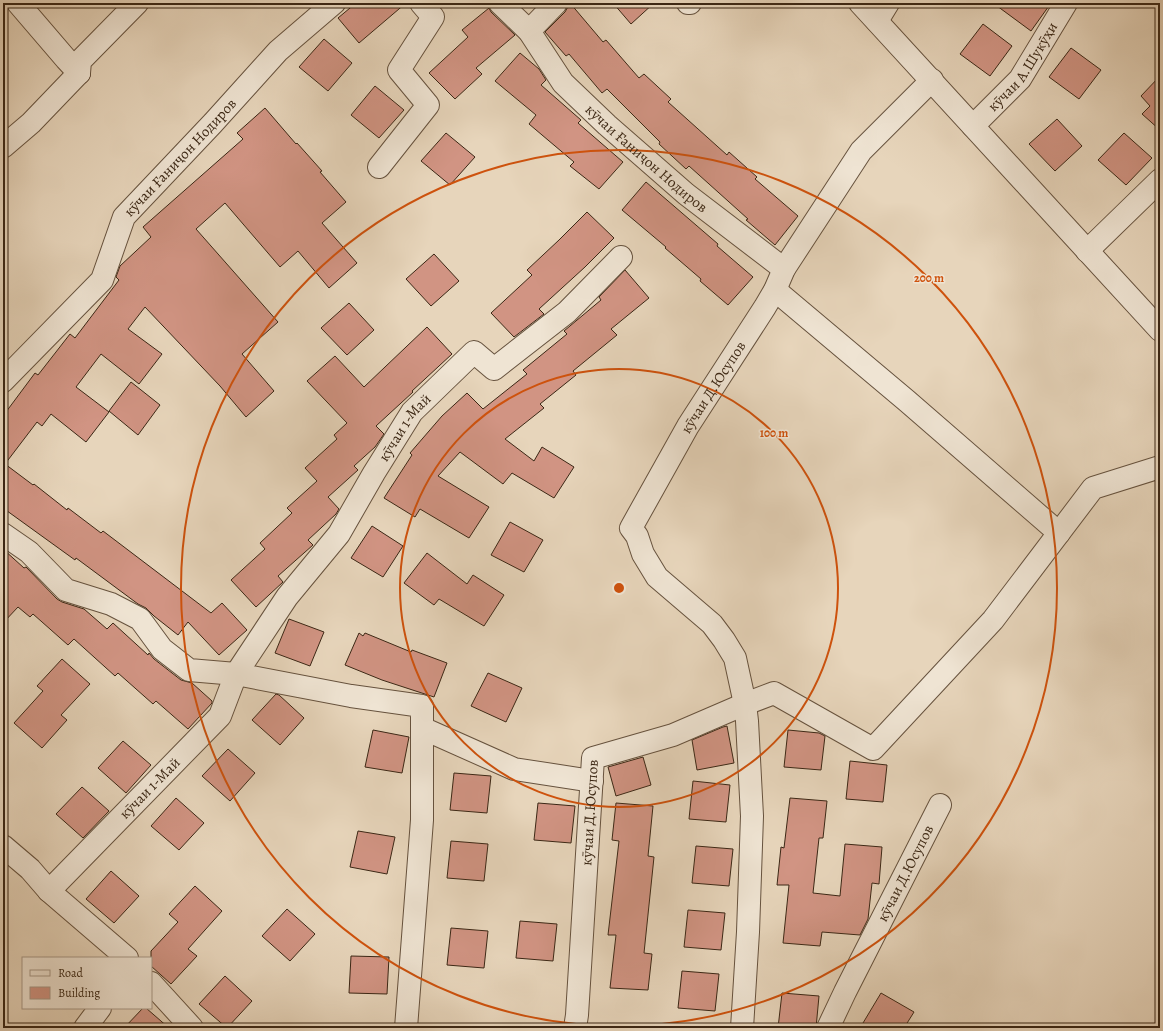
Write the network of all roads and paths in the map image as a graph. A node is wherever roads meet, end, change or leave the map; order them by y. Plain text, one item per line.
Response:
1 (18, 3) edge
2 (137, 3) edge
3 (334, 3) edge
4 (422, 3) edge
5 (500, 3) edge
6 (556, 3) edge
7 (860, 3) edge
8 (1066, 3) edge
9 (883, 12) edge
10 (529, 30) junction
11 (79, 73) junction
12 (932, 80) junction
13 (973, 126) junction
14 (3, 147) edge
15 (379, 167) dead end
16 (1160, 180) edge
17 (1088, 251) junction
18 (621, 257) dead end
19 (784, 269) junction
20 (775, 290) junction
21 (1160, 330) edge
22 (3, 380) edge
23 (1160, 467) edge
24 (1059, 533) junction
25 (3, 534) edge
26 (236, 674) junction
27 (745, 704) junction
28 (422, 728) junction
29 (592, 781) junction
30 (940, 806) dead end
31 (3, 846) edge
32 (49, 891) junction
33 (126, 957) edge
34 (152, 984) edge
35 (99, 1009) edge
36 (85, 1028) edge
37 (192, 1028) edge
38 (406, 1028) edge
39 (575, 1028) edge
40 (742, 1028) edge
41 (828, 1028) edge

1 - 11 street
2 - 11 street
3 - 22 street, кӯчаи Ғаниҷон Нодиров
4 - 15 street
5 - 10 street, кӯчаи Ғаниҷон Нодиров
6 - 10 street
7 - 9 street
8 - 13 street, кӯчаи А.Шукӯҳи
9 - 12 street
10 - 19 street, кӯчаи Ғаниҷон Нодиров
11 - 14 street
12 - 13 street
12 - 19 street, кӯчаи Д.Юсупов
13 - 17 street
16 - 17 street
17 - 21 street
18 - 26 street, кӯчаи 1-Май
19 - 20 street, кӯчаи Д.Юсупов
20 - 24 street
20 - 27 street, кӯчаи Д.Юсупов
23 - 24 street
24 - 27 street
25 - 26 street
26 - 28 street
26 - 32 street, кӯчаи 1-Май
27 - 29 street, кӯчаи Д.Юсупов
27 - 40 street, кӯчаи Д.Юсупов
28 - 29 street
28 - 38 street
29 - 39 street, кӯчаи Д.Юсупов
30 - 41 street, кӯчаи Д.Юсупов
31 - 32 street
32 - 33 street
34 - 37 street
35 - 36 street

